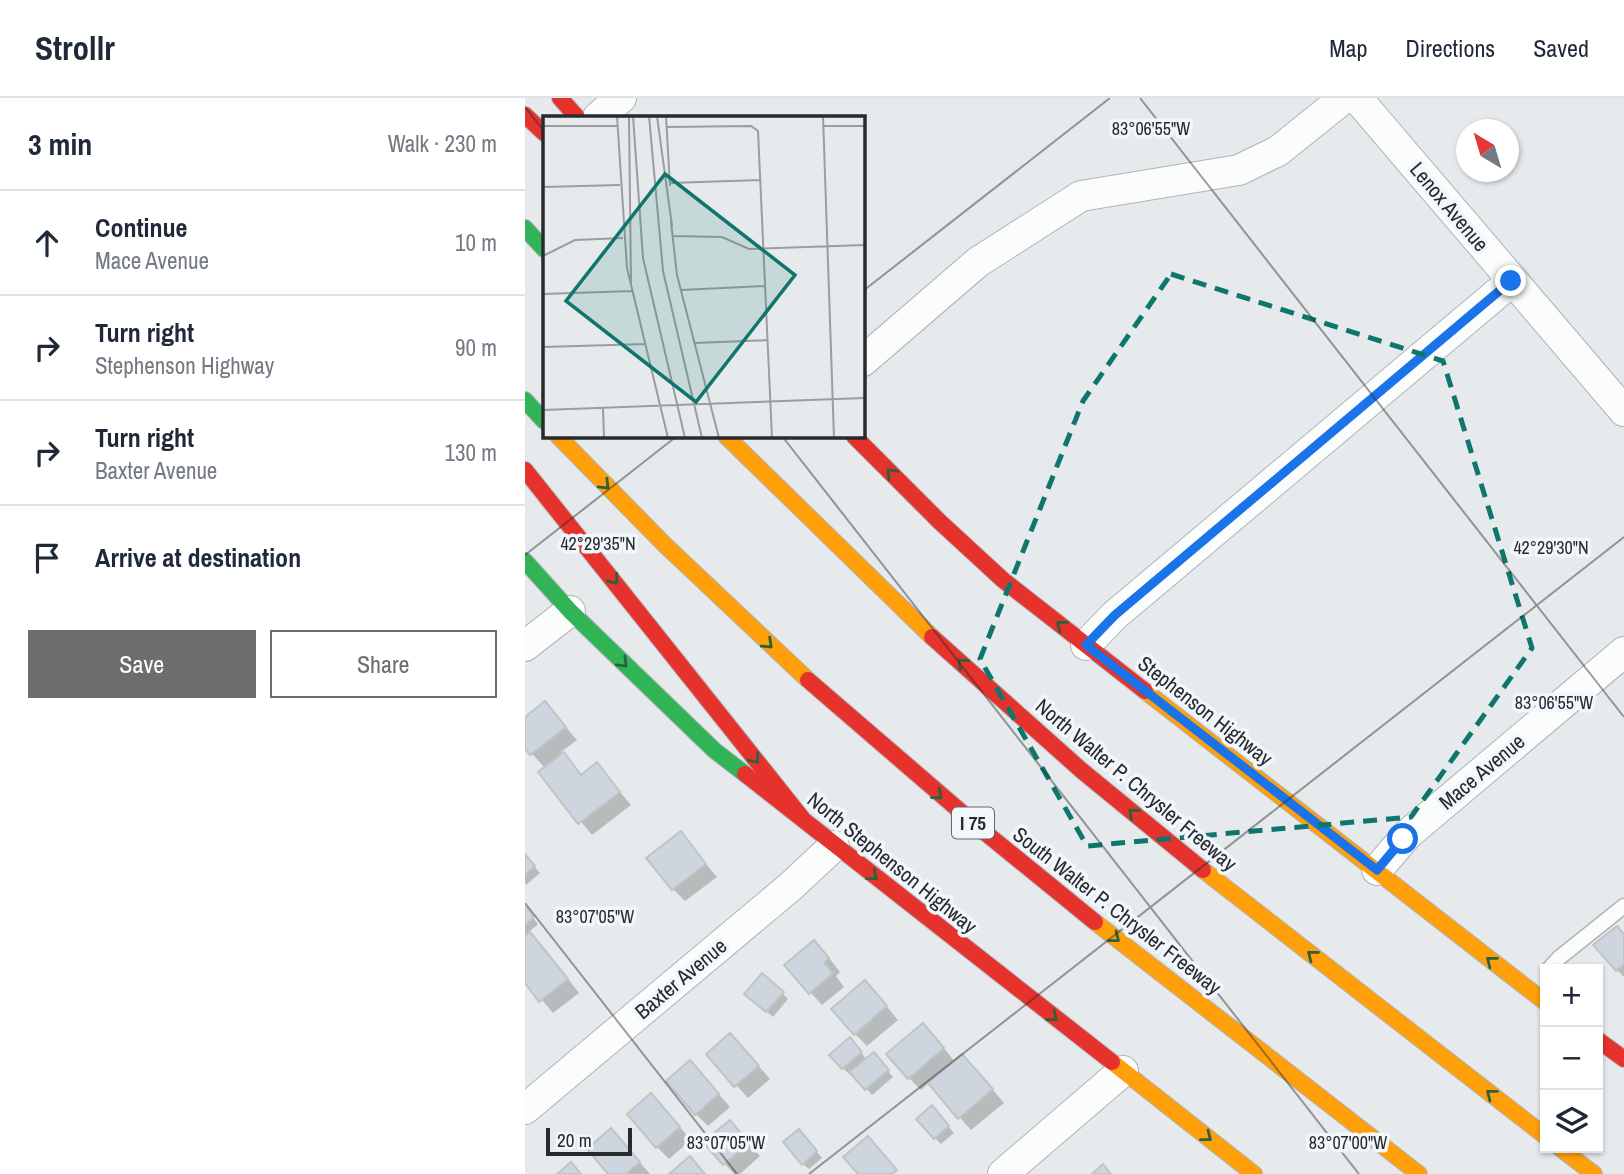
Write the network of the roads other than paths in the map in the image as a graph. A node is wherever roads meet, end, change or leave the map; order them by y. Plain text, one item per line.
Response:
1 (560, 98) edge
2 (621, 98) edge
3 (1344, 98) edge
4 (1357, 98) edge
5 (525, 115) edge
6 (576, 116) edge
7 (599, 116) edge
8 (543, 132) edge
9 (525, 228) edge
10 (543, 248) edge
11 (1511, 281) junction
12 (865, 359) edge
13 (525, 400) edge
14 (1624, 411) edge
15 (543, 420) edge
16 (560, 438) edge
17 (728, 438) edge
18 (856, 438) edge
19 (525, 470) edge
20 (525, 561) edge
21 (570, 611) junction
22 (1086, 645) junction
23 (525, 646) edge
24 (1624, 652) edge
25 (802, 818) junction
26 (834, 846) junction
27 (1377, 870) junction
28 (1624, 906) edge
29 (1554, 964) edge
30 (1540, 980) edge
31 (1530, 992) junction
32 (1540, 999) edge
33 (1603, 1044) edge
34 (1624, 1059) edge
35 (1123, 1071) junction
36 (525, 1109) edge
37 (1540, 1132) edge
38 (1567, 1153) edge
39 (1003, 1174) edge
40 (1254, 1174) edge
41 (1419, 1174) edge
42 (1594, 1174) edge

1 - 6 main road
2 - 7 street
3 - 12 street
4 - 11 street, Lenox Avenue
5 - 8 main road
9 - 10 main road
11 - 14 street, Lenox Avenue
11 - 22 street
13 - 15 main road
16 -> 41 main road, South Walter P. Chrysler Freeway / I 75
37 -> 17 main road, North Walter P. Chrysler Freeway
22 -> 18 main road, Stephenson Highway
19 -> 25 main road
20 - 21 main road, North Stephenson Highway
21 - 23 street
21 -> 25 main road, North Stephenson Highway
22 - 27 main road, Stephenson Highway
24 - 27 street, Mace Avenue
25 - 26 main road, North Stephenson Highway
26 -> 35 main road, North Stephenson Highway
26 - 36 street, Baxter Avenue
31 -> 27 main road, Stephenson Highway
28 - 29 lane
30 - 31 lane
31 - 32 main road, Stephenson Highway
33 - 34 main road
35 - 39 street
35 -> 40 main road, North Stephenson Highway
38 - 42 main road

